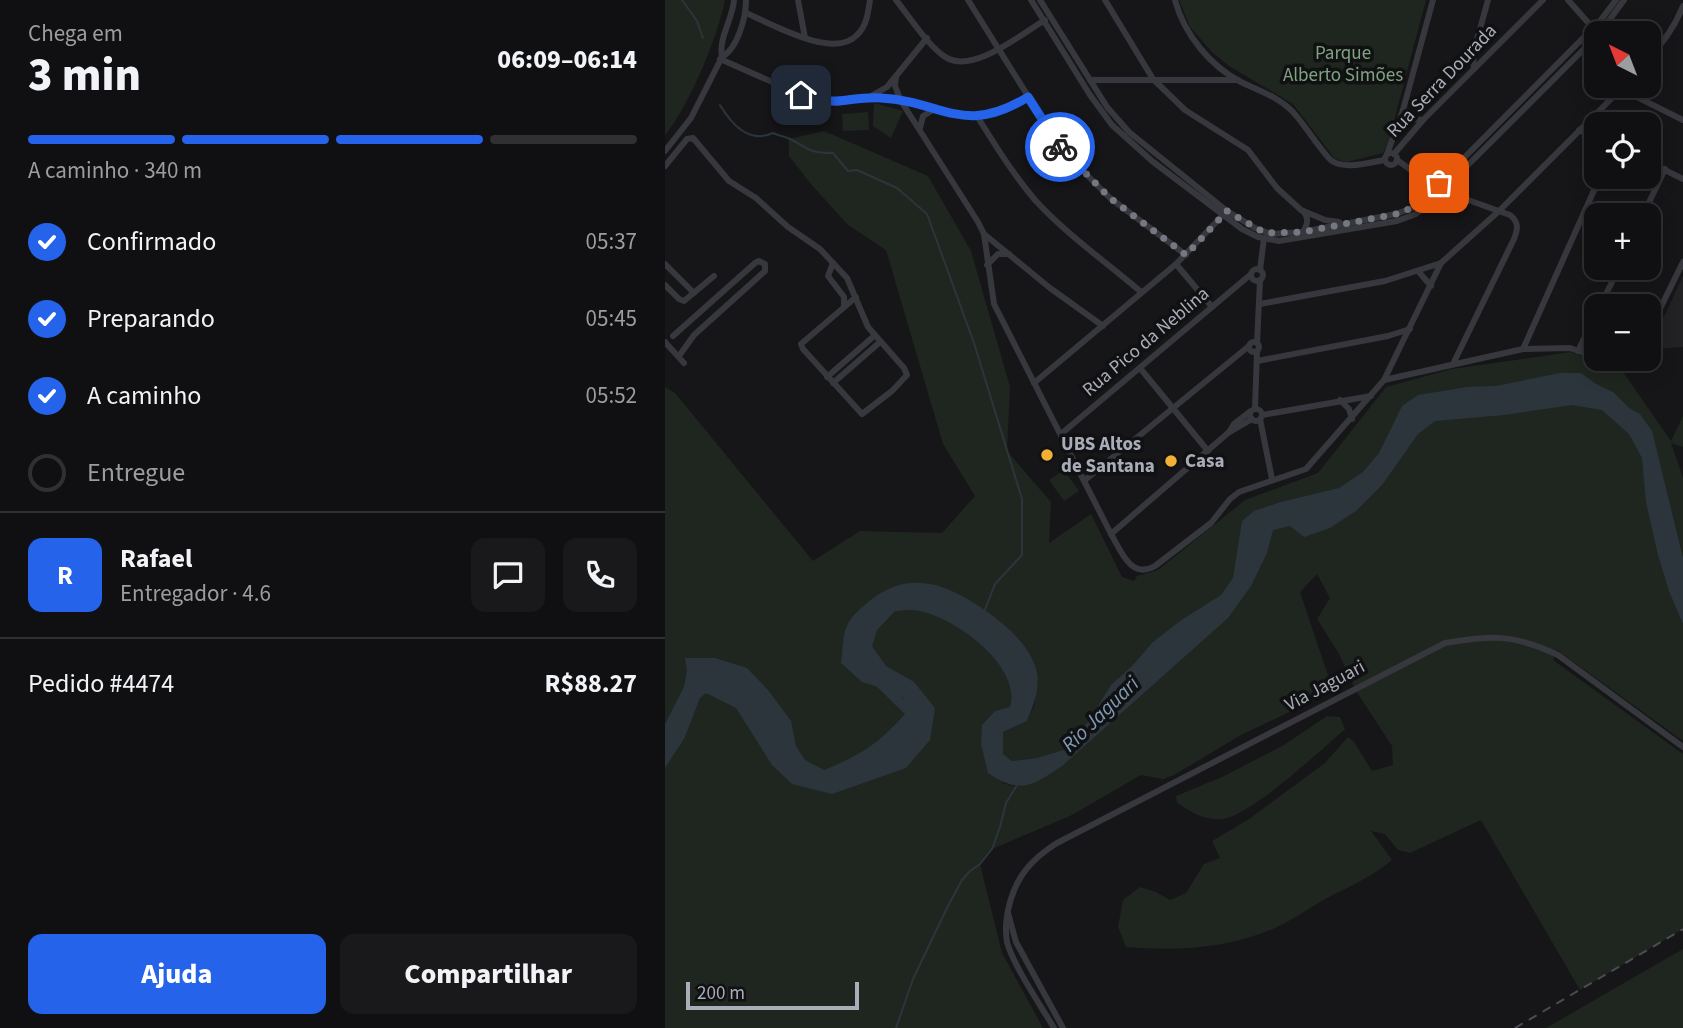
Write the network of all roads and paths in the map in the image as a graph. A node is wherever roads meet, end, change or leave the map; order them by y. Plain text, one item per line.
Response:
1 (734, 0) edge
2 (746, 0) edge
3 (799, 0) edge
4 (870, 0) edge
5 (897, 0) edge
6 (968, 0) edge
7 (1031, 0) edge
8 (1040, 0) edge
9 (1105, 0) edge
10 (1175, 0) edge
11 (1433, 0) edge
12 (1488, 0) edge
13 (1543, 0) edge
14 (1568, 0) edge
15 (1616, 0) edge
16 (1624, 0) edge
17 (1683, 6) edge
18 (746, 13) junction
19 (1047, 19) junction
20 (1588, 21) edge
21 (1604, 21) edge
22 (1607, 21) edge
23 (1680, 22) edge
24 (805, 38) junction
25 (927, 38) junction
26 (1661, 45) edge
27 (1584, 46) edge
28 (997, 48) junction
29 (721, 58) junction
30 (1474, 69) junction
31 (896, 77) junction
32 (1153, 79) junction
33 (1090, 80) junction
34 (1238, 80) junction
35 (1028, 97) junction
36 (863, 98) junction
37 (1612, 98) edge
38 (1641, 98) edge
39 (901, 101) junction
40 (933, 110) junction
41 (1403, 110) junction
42 (977, 116) junction
43 (1423, 120) junction
44 (1683, 120) edge
45 (920, 130) junction
46 (1579, 130) junction
47 (1584, 132) edge
48 (665, 151) edge
49 (1391, 158) junction
50 (665, 166) edge
51 (1661, 167) edge
52 (1665, 169) junction
53 (1683, 179) edge
54 (1440, 188) junction
55 (1595, 189) edge
56 (1649, 203) edge
57 (1301, 209) junction
58 (1499, 211) junction
59 (1225, 213) junction
60 (1345, 223) junction
61 (1303, 232) junction
62 (984, 234) junction
63 (1264, 236) junction
64 (1012, 255) junction
65 (1186, 255) junction
66 (1683, 262) edge
67 (832, 263) junction
68 (1441, 263) junction
69 (665, 264) edge
70 (1176, 264) junction
71 (987, 265) junction
72 (1255, 271) junction
73 (1418, 271) junction
74 (714, 276) dead end
75 (665, 285) edge
76 (1431, 286) junction
77 (1141, 292) junction
78 (694, 293) junction
79 (856, 297) junction
80 (1259, 304) junction
81 (1212, 307) junction
82 (1661, 307) edge
83 (843, 308) junction
84 (685, 325) junction
85 (1103, 326) junction
86 (1410, 329) junction
87 (694, 335) junction
88 (673, 336) dead end
89 (874, 336) junction
90 (1388, 336) junction
91 (1584, 339) edge
92 (665, 342) edge
93 (880, 342) junction
94 (1257, 347) junction
95 (1523, 349) junction
96 (1399, 350) junction
97 (1578, 351) junction
98 (1584, 353) edge
99 (678, 356) junction
100 (1257, 361) junction
101 (684, 363) dead end
102 (1453, 364) junction
103 (1140, 368) junction
104 (827, 377) junction
105 (1384, 380) junction
106 (833, 383) junction
107 (1034, 383) junction
108 (1371, 396) junction
109 (1341, 400) junction
110 (1174, 408) junction
111 (1253, 410) junction
112 (1261, 417) junction
113 (1252, 419) junction
114 (1352, 419) junction
115 (1228, 433) junction
116 (1061, 434) junction
117 (1207, 451) junction
118 (1272, 479) junction
119 (1085, 480) junction
120 (1111, 534) junction
121 (1683, 747) edge
122 (1008, 912) junction
123 (1054, 1028) edge
124 (1063, 1028) edge

1 - 29 street
2 - 18 street
3 - 24 street
4 - 24 street
5 - 25 street
6 - 28 street
7 - 19 street
8 - 19 street
9 - 32 street
10 - 34 street
11 - 41 street
12 - 30 street
13 - 30 street, Rua Serra Dourada
14 - 20 street
15 - 21 street
16 - 22 street
17 - 23 street
18 - 24 street
18 - 29 street
19 - 28 street
19 - 33 street
19 - 59 street
23 - 26 street
25 - 28 street
25 - 31 street
27 - 54 street
28 - 35 street
29 - 36 street
29 - 48 street
30 - 43 street, Rua Serra Dourada
31 - 36 street
31 - 39 street
32 - 33 street
32 - 34 street
32 - 57 street
33 - 59 street
34 - 49 street
35 - 42 street
35 - 65 street
36 - 39 street
37 - 46 street
38 - 44 street
39 - 40 street
39 - 45 street
40 - 42 street
40 - 45 street
41 - 43 street
41 - 49 street
42 - 77 street
43 - 49 street, Rua Serra Dourada
45 - 62 street
46 - 47 street
46 - 58 street
49 - 54 street
50 - 67 street
51 - 52 street
52 - 53 street
52 - 56 street
54 - 58 street
54 - 60 street
54 - 63 street
55 - 95 street
57 - 60 street
57 - 61 street
58 - 68 street
58 - 102 street
59 - 63 street
59 - 65 street
60 - 61 street
61 - 63 street
62 - 64 street
62 - 71 street
63 - 72 street
64 - 71 street
64 - 85 street
65 - 70 street
66 - 82 street
67 - 79 street
67 - 83 street
68 - 73 street
68 - 76 street
69 - 78 street
70 - 77 street
70 - 81 street
71 - 107 street
72 - 80 street
72 - 81 street, Rua Pico da Neblina
73 - 76 street
73 - 80 street
74 - 78 street
75 - 78 street
76 - 86 street
77 - 85 street
79 - 83 street
79 - 89 street
80 - 94 street
81 - 103 street, Rua Pico da Neblina
83 - 104 street
84 - 87 street
84 - 87 street
84 - 88 street
85 - 107 street
86 - 90 street
86 - 96 street
87 - 99 street
89 - 93 street
89 - 104 street
90 - 96 street
90 - 100 street
91 - 97 street
92 - 99 street
93 - 106 street
93 - 106 street
94 - 100 street
94 - 110 street
95 - 97 street
95 - 102 street
96 - 105 street
97 - 98 street
99 - 101 street
100 - 111 street
102 - 105 street
103 - 110 street
103 - 116 street, Rua Pico da Neblina
104 - 106 street
105 - 108 street
107 - 116 street
108 - 109 street
108 - 114 street
109 - 112 street
109 - 114 street
110 - 117 street
110 - 119 street
111 - 112 street
111 - 113 street
111 - 115 street
112 - 113 street
112 - 118 street
113 - 115 street
114 - 118 street
115 - 117 street
116 - 119 street
117 - 120 street
118 - 120 street
119 - 120 street
121 - 122 street, Via Jaguari
122 - 123 street, Via Jaguari
122 - 124 street

